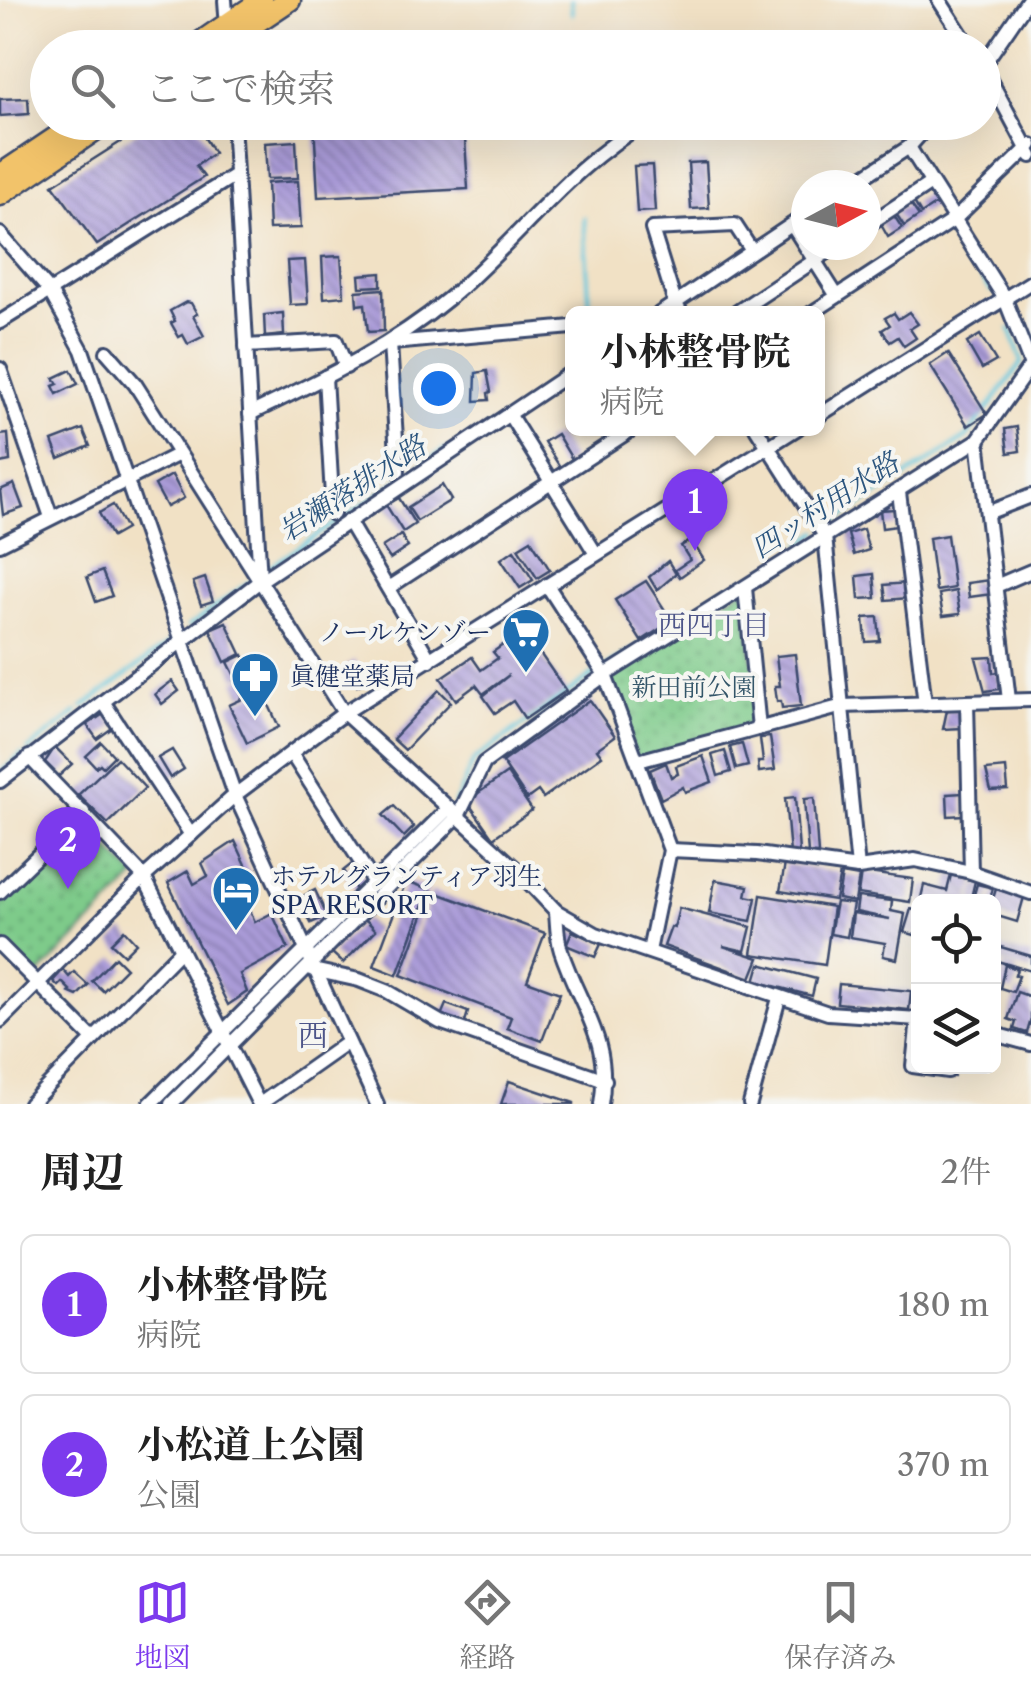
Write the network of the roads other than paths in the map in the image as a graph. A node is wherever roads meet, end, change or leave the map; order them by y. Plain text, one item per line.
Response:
1 (225, 0) edge
2 (262, 0) edge
3 (290, 0) edge
4 (939, 0) edge
5 (1028, 0) edge
6 (225, 30) edge
7 (234, 30) edge
8 (241, 30) edge
9 (958, 30) edge
10 (1001, 40) edge
11 (1001, 97) edge
12 (52, 140) edge
13 (81, 140) edge
14 (234, 140) edge
15 (622, 140) edge
16 (915, 140) edge
17 (909, 147) junction
18 (1030, 150) edge
19 (874, 170) edge
20 (0, 175) edge
21 (235, 175) junction
22 (931, 183) junction
23 (0, 195) edge
24 (881, 216) edge
25 (954, 219) junction
26 (791, 226) edge
27 (0, 234) edge
28 (752, 251) junction
29 (815, 260) joint
30 (1031, 282) edge
31 (49, 290) junction
32 (838, 296) junction
33 (1005, 299) junction
34 (677, 306) edge
35 (681, 306) edge
36 (746, 306) edge
37 (822, 306) edge
38 (0, 322) edge
39 (565, 328) edge
40 (390, 343) junction
41 (246, 346) junction
42 (107, 352) dead end
43 (346, 367) junction
44 (0, 369) edge
45 (325, 377) junction
46 (565, 377) edge
47 (825, 412) edge
48 (250, 414) junction
49 (509, 414) junction
50 (622, 436) edge
51 (761, 436) edge
52 (785, 436) edge
53 (978, 440) junction
54 (768, 447) junction
55 (179, 454) junction
56 (398, 471) dead end
57 (126, 479) junction
58 (552, 482) junction
59 (899, 492) junction
60 (1031, 496) edge
61 (987, 513) junction
62 (333, 514) dead end
63 (51, 517) junction
64 (348, 521) junction
65 (825, 536) junction
66 (0, 544) edge
67 (596, 554) junction
68 (1031, 571) edge
69 (260, 581) junction
70 (547, 585) junction
71 (996, 586) junction
72 (388, 588) junction
73 (745, 588) junction
74 (182, 640) junction
75 (430, 660) junction
76 (606, 675) junction
77 (1010, 700) junction
78 (1031, 700) edge
79 (968, 702) junction
80 (104, 703) junction
81 (925, 704) junction
82 (843, 706) junction
83 (344, 712) junction
84 (758, 728) junction
85 (291, 753) junction
86 (29, 757) junction
87 (638, 762) junction
88 (0, 781) edge
89 (235, 795) junction
90 (83, 812) junction
91 (454, 812) junction
92 (191, 835) junction
93 (670, 850) junction
94 (858, 868) junction
95 (971, 872) junction
96 (144, 877) junction
97 (374, 882) junction
98 (0, 892) edge
99 (1031, 893) edge
100 (556, 911) junction
101 (0, 945) edge
102 (181, 950) junction
103 (649, 951) junction
104 (309, 961) junction
105 (38, 983) junction
106 (779, 998) junction
107 (911, 1019) edge
108 (0, 1021) edge
109 (1001, 1036) edge
110 (227, 1038) junction
111 (93, 1040) junction
112 (348, 1042) junction
113 (1031, 1044) edge
114 (605, 1080) junction
115 (30, 1104) edge
116 (150, 1104) edge
117 (170, 1104) edge
118 (260, 1104) edge
119 (377, 1104) edge
120 (601, 1104) edge
121 (750, 1104) edge

1 - 6 street
2 - 7 highway
3 - 8 highway
4 - 9 street
5 - 10 street
11 - 18 street
12 - 20 highway
13 - 23 highway
14 - 21 street
15 - 40 street
16 - 17 street
17 - 19 street
17 - 22 street
18 - 25 street
21 - 31 street
21 - 41 street
22 - 24 street
22 - 25 street
25 - 32 street
25 - 33 street
26 - 28 street
27 - 31 street
28 - 34 street
28 - 35 street
29 - 32 street
29 - 36 street
30 - 33 street
31 - 38 street
31 - 57 street
32 - 37 street
33 - 47 street
33 - 53 street
39 - 40 street
40 - 43 street
40 - 56 street
41 - 43 street
41 - 48 street
42 - 55 street
43 - 45 street
44 - 63 street
45 - 48 street
45 - 62 street
46 - 49 street
48 - 69 street
49 - 58 street
49 - 64 street
50 - 58 street
51 - 54 street
52 - 54 street
53 - 59 street
53 - 61 street
54 - 65 street
54 - 67 street
55 - 57 street
55 - 69 street
57 - 63 street
57 - 74 street
58 - 67 street
58 - 72 street
59 - 65 street
59 - 81 street
60 - 61 street
61 - 71 street
63 - 66 street
64 - 69 street
64 - 72 street
65 - 73 street
65 - 82 street
67 - 70 street
68 - 71 street
69 - 74 street
69 - 83 street
70 - 75 street
70 - 76 street
71 - 77 street
72 - 75 street
73 - 76 street
73 - 84 street
74 - 80 street
74 - 89 street
75 - 83 street
76 - 87 street
76 - 91 street
77 - 78 street
77 - 79 street
79 - 81 street
79 - 95 street
80 - 86 street
80 - 92 street
81 - 82 street
82 - 84 street
82 - 94 street
83 - 85 street
83 - 91 street
84 - 87 street
85 - 89 street
85 - 97 street
86 - 88 street
86 - 90 street
87 - 93 street
89 - 92 street
89 - 104 street
90 - 96 street
90 - 98 street
91 - 97 street
91 - 100 street
91 - 104 street
92 - 96 street
93 - 94 street
93 - 103 street
94 - 95 street
95 - 99 street
96 - 102 street
96 - 105 street
97 - 104 street
100 - 103 street
100 - 114 street
101 - 105 street
102 - 110 street
102 - 111 street
103 - 106 street
104 - 110 street
104 - 112 street
104 - 114 street
105 - 108 street
105 - 111 street
106 - 107 street
106 - 121 street
109 - 113 street
110 - 116 street
110 - 117 street
110 - 118 street
111 - 115 street
112 - 118 street
112 - 119 street
114 - 120 street

